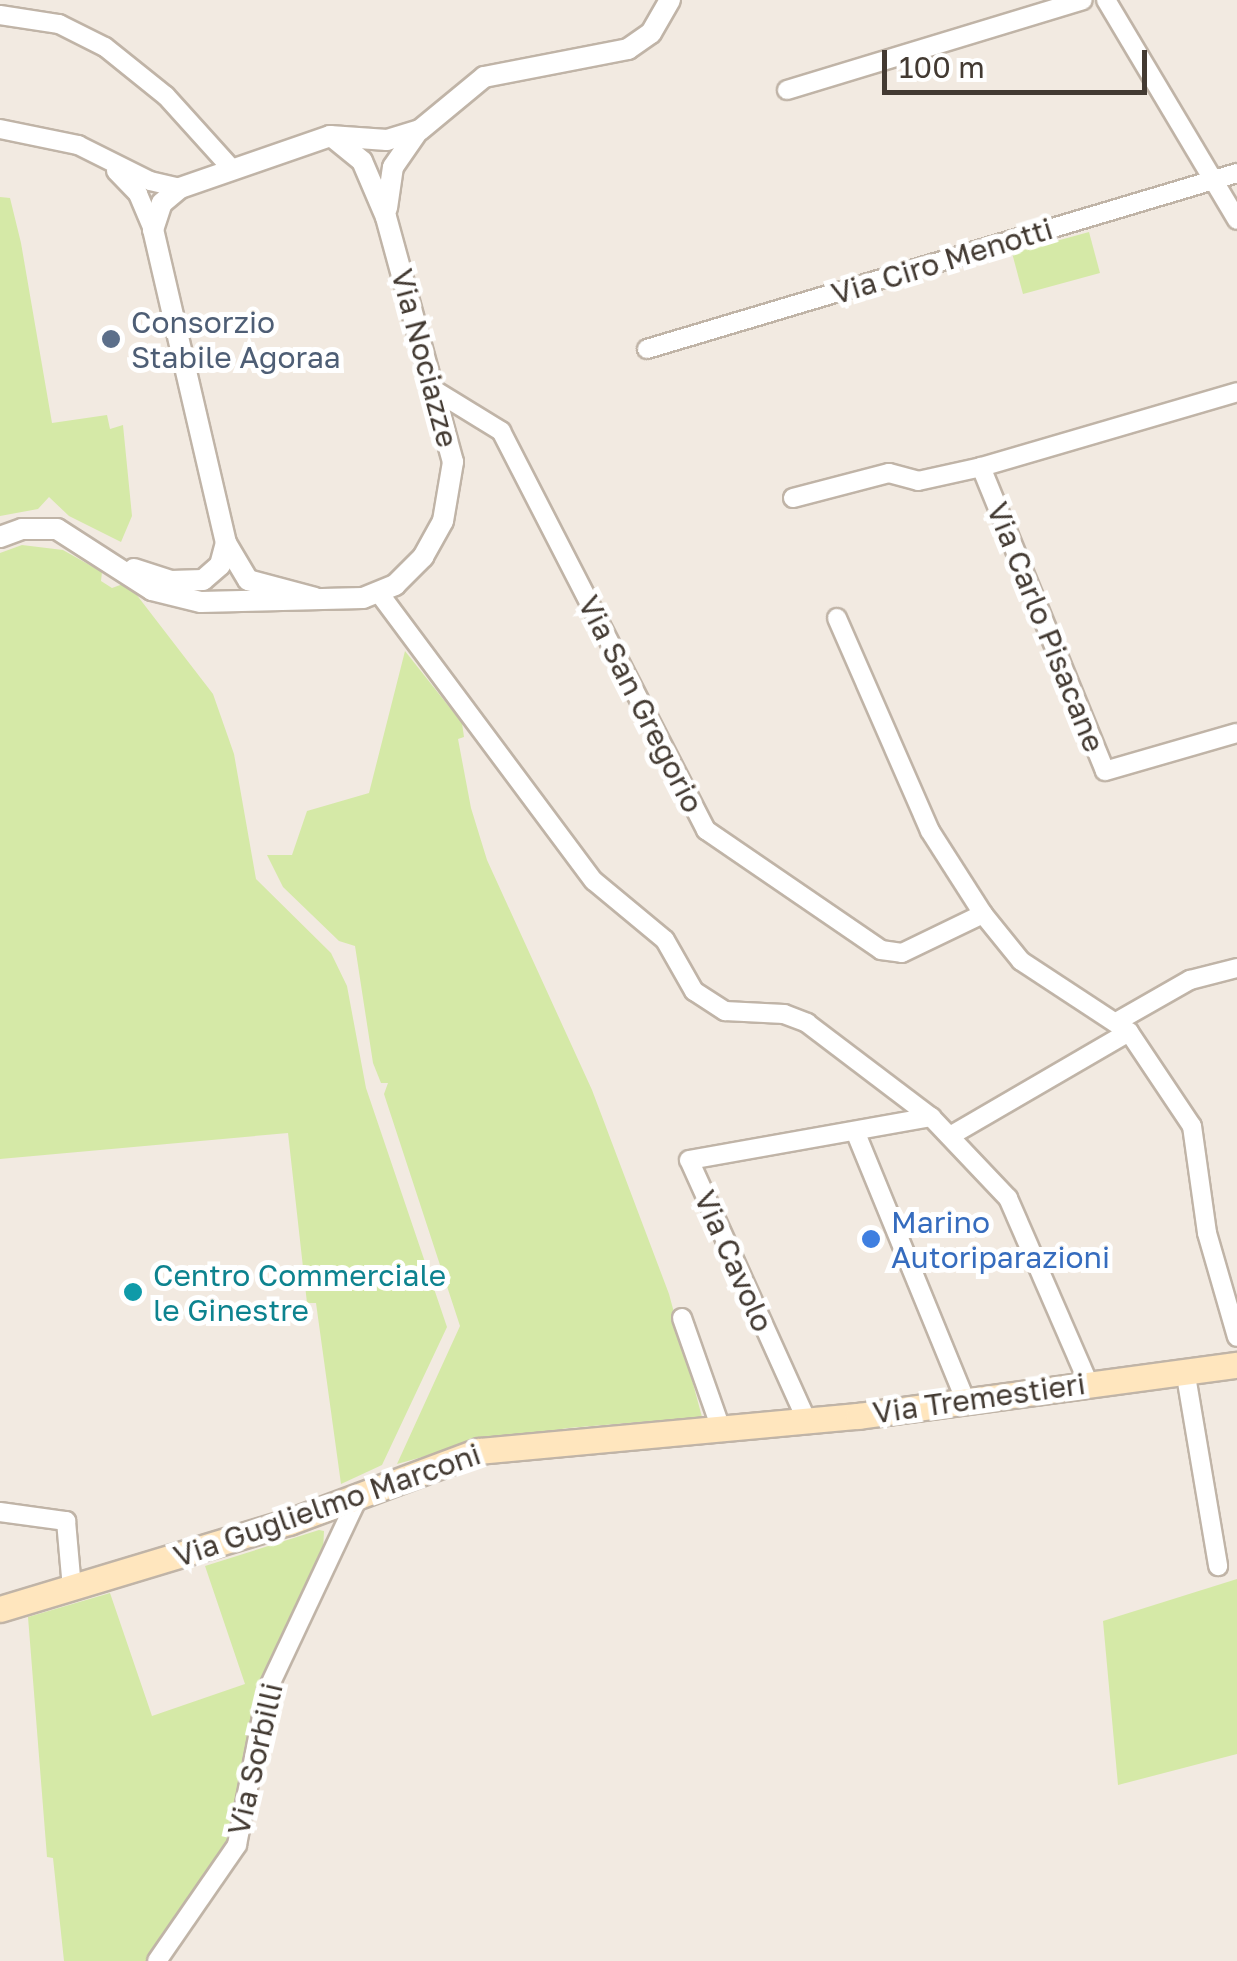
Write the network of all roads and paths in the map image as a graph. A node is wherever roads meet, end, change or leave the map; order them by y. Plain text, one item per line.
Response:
1 (670, 0) edge
2 (1083, 0) edge
3 (1106, 0) edge
4 (0, 15) edge
5 (787, 90) dead end
6 (0, 129) edge
7 (420, 130) junction
8 (330, 136) junction
9 (96, 155) junction
10 (232, 168) junction
11 (1237, 173) edge
12 (1212, 180) junction
13 (180, 188) junction
14 (386, 217) junction
15 (1237, 220) edge
16 (154, 230) junction
17 (648, 350) dead end
18 (434, 390) junction
19 (1237, 392) edge
20 (981, 466) junction
21 (793, 498) dead end
22 (0, 538) edge
23 (226, 544) junction
24 (122, 566) junction
25 (379, 593) junction
26 (315, 598) junction
27 (837, 618) dead end
28 (1237, 734) edge
29 (983, 914) junction
30 (1237, 968) edge
31 (1123, 1026) junction
32 (931, 1117) junction
33 (854, 1130) junction
34 (950, 1136) junction
35 (682, 1318) dead end
36 (1237, 1337) edge
37 (1237, 1365) edge
38 (1185, 1370) junction
39 (1088, 1382) junction
40 (965, 1400) junction
41 (807, 1421) junction
42 (720, 1426) junction
43 (360, 1493) junction
44 (0, 1512) edge
45 (1218, 1566) dead end
46 (72, 1588) junction
47 (0, 1609) edge
48 (157, 1961) edge

1 - 7 street
2 - 5 street
3 - 12 street
4 - 10 street
6 - 9 street
7 - 8 street
7 - 14 street
8 - 10 street
8 - 14 street, Via Nociazze
9 - 13 street
9 - 16 street
10 - 13 street
11 - 12 street, Via Ciro Menotti
12 - 15 street
12 - 17 street, Via Ciro Menotti
13 - 16 street
14 - 18 street, Via Nociazze
16 - 23 street
18 - 25 street, Via Nociazze
18 - 29 street, Via San Gregorio
19 - 20 street
20 - 21 street
20 - 28 street, Via Carlo Pisacane
22 - 24 street
23 - 24 street
23 - 26 street
24 - 26 street
25 - 26 street
25 - 32 street
27 - 29 street
29 - 31 street
30 - 31 street
31 - 34 street
31 - 36 street
32 - 33 street, Via Cavolo
32 - 34 street
33 - 40 street
33 - 41 street, Via Cavolo
34 - 39 street
35 - 42 street
37 - 38 main road, Via Tremestieri
38 - 39 main road, Via Tremestieri
38 - 45 street
39 - 40 main road, Via Tremestieri
40 - 41 main road, Via Tremestieri
41 - 42 main road, Via Tremestieri
42 - 43 main road, Via Guglielmo Marconi
43 - 46 main road, Via Guglielmo Marconi
43 - 48 street, Via Sorbilli
44 - 46 street
46 - 47 main road, Via Guglielmo Marconi

